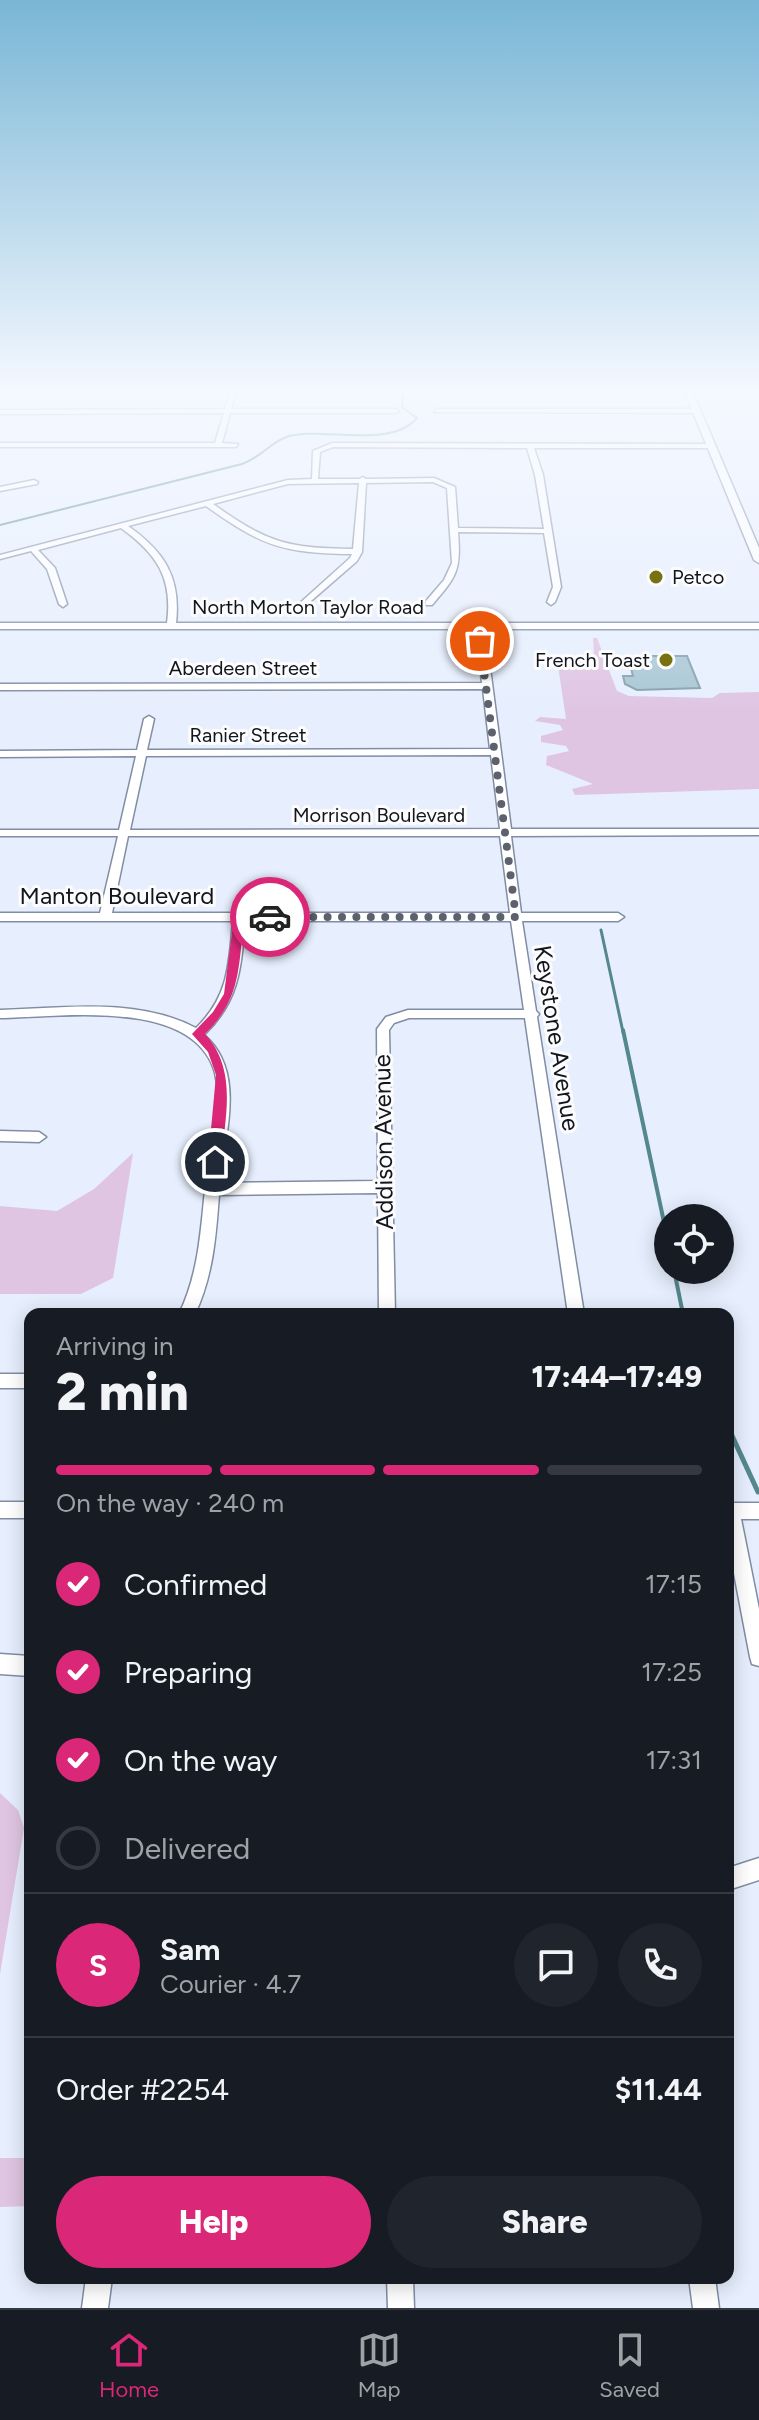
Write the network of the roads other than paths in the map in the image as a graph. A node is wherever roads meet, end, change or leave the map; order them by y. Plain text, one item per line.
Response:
1 (235, 496) edge
2 (362, 496) edge
3 (452, 496) edge
4 (541, 496) edge
5 (732, 496) edge
6 (207, 503) junction
7 (122, 525) junction
8 (454, 530) junction
9 (548, 531) junction
10 (32, 548) junction
11 (358, 552) junction
12 (0, 557) edge
13 (759, 560) edge
14 (551, 602) dead end
15 (429, 603) dead end
16 (63, 604) dead end
17 (304, 604) dead end
18 (171, 625) junction
19 (0, 626) edge
20 (480, 626) junction
21 (759, 626) edge
22 (486, 686) junction
23 (0, 687) edge
24 (149, 719) dead end
25 (495, 752) junction
26 (141, 753) junction
27 (0, 754) edge
28 (506, 832) junction
29 (759, 832) edge
30 (0, 833) edge
31 (123, 833) junction
32 (0, 917) edge
33 (105, 917) junction
34 (239, 917) junction
35 (516, 917) junction
36 (618, 917) dead end
37 (0, 1014) edge
38 (533, 1014) junction
39 (198, 1034) junction
40 (0, 1136) edge
41 (39, 1137) dead end
42 (384, 1187) junction
43 (212, 1189) junction
44 (189, 1308) edge
45 (387, 1308) edge
46 (575, 1308) edge
47 (0, 1381) edge
48 (24, 1381) edge
49 (0, 1510) edge
50 (24, 1510) edge
51 (734, 1511) edge
52 (759, 1511) edge
53 (734, 1564) edge
54 (759, 1657) edge
55 (0, 1664) edge
56 (24, 1666) edge
57 (759, 1869) edge
58 (734, 1877) edge
59 (98, 2284) edge
60 (400, 2284) edge
61 (703, 2284) edge
62 (95, 2308) edge
63 (401, 2308) edge
64 (706, 2308) edge

1 - 6 street
2 - 11 street
3 - 8 street
4 - 9 street
5 - 13 main road
6 - 7 street
6 - 11 street
7 - 10 street
7 - 18 street
8 - 9 street
8 - 15 street
9 - 14 street
10 - 12 street
10 - 16 street
11 - 17 street
18 - 19 street, North Morton Taylor Road
18 - 20 street, North Morton Taylor Road
20 - 21 street, North Morton Taylor Road
20 - 22 street, Keystone Avenue
22 - 23 street, Aberdeen Street
22 - 25 street, Keystone Avenue
24 - 26 street
25 - 26 street, Ranier Street
25 - 28 street, Keystone Avenue
26 - 27 street, Ranier Street
26 - 31 street
28 - 29 street, Morrison Boulevard
28 - 31 street, Morrison Boulevard
28 - 35 street, Keystone Avenue
30 - 31 street, Morrison Boulevard
31 - 33 street
32 - 33 street, Manton Boulevard
33 - 34 street, Manton Boulevard
34 - 35 street, Manton Boulevard
34 - 39 street
35 - 36 street, Manton Boulevard
35 - 38 street, Keystone Avenue
37 - 39 street
38 - 42 street, Addison Avenue
38 - 46 street, Keystone Avenue
39 - 43 street
40 - 41 street
42 - 43 street
42 - 45 street, Addison Avenue
43 - 44 street
47 - 48 street
49 - 50 street
51 - 52 street
53 - 54 street
55 - 56 street
57 - 58 street
59 - 62 street
60 - 63 street
61 - 64 street

